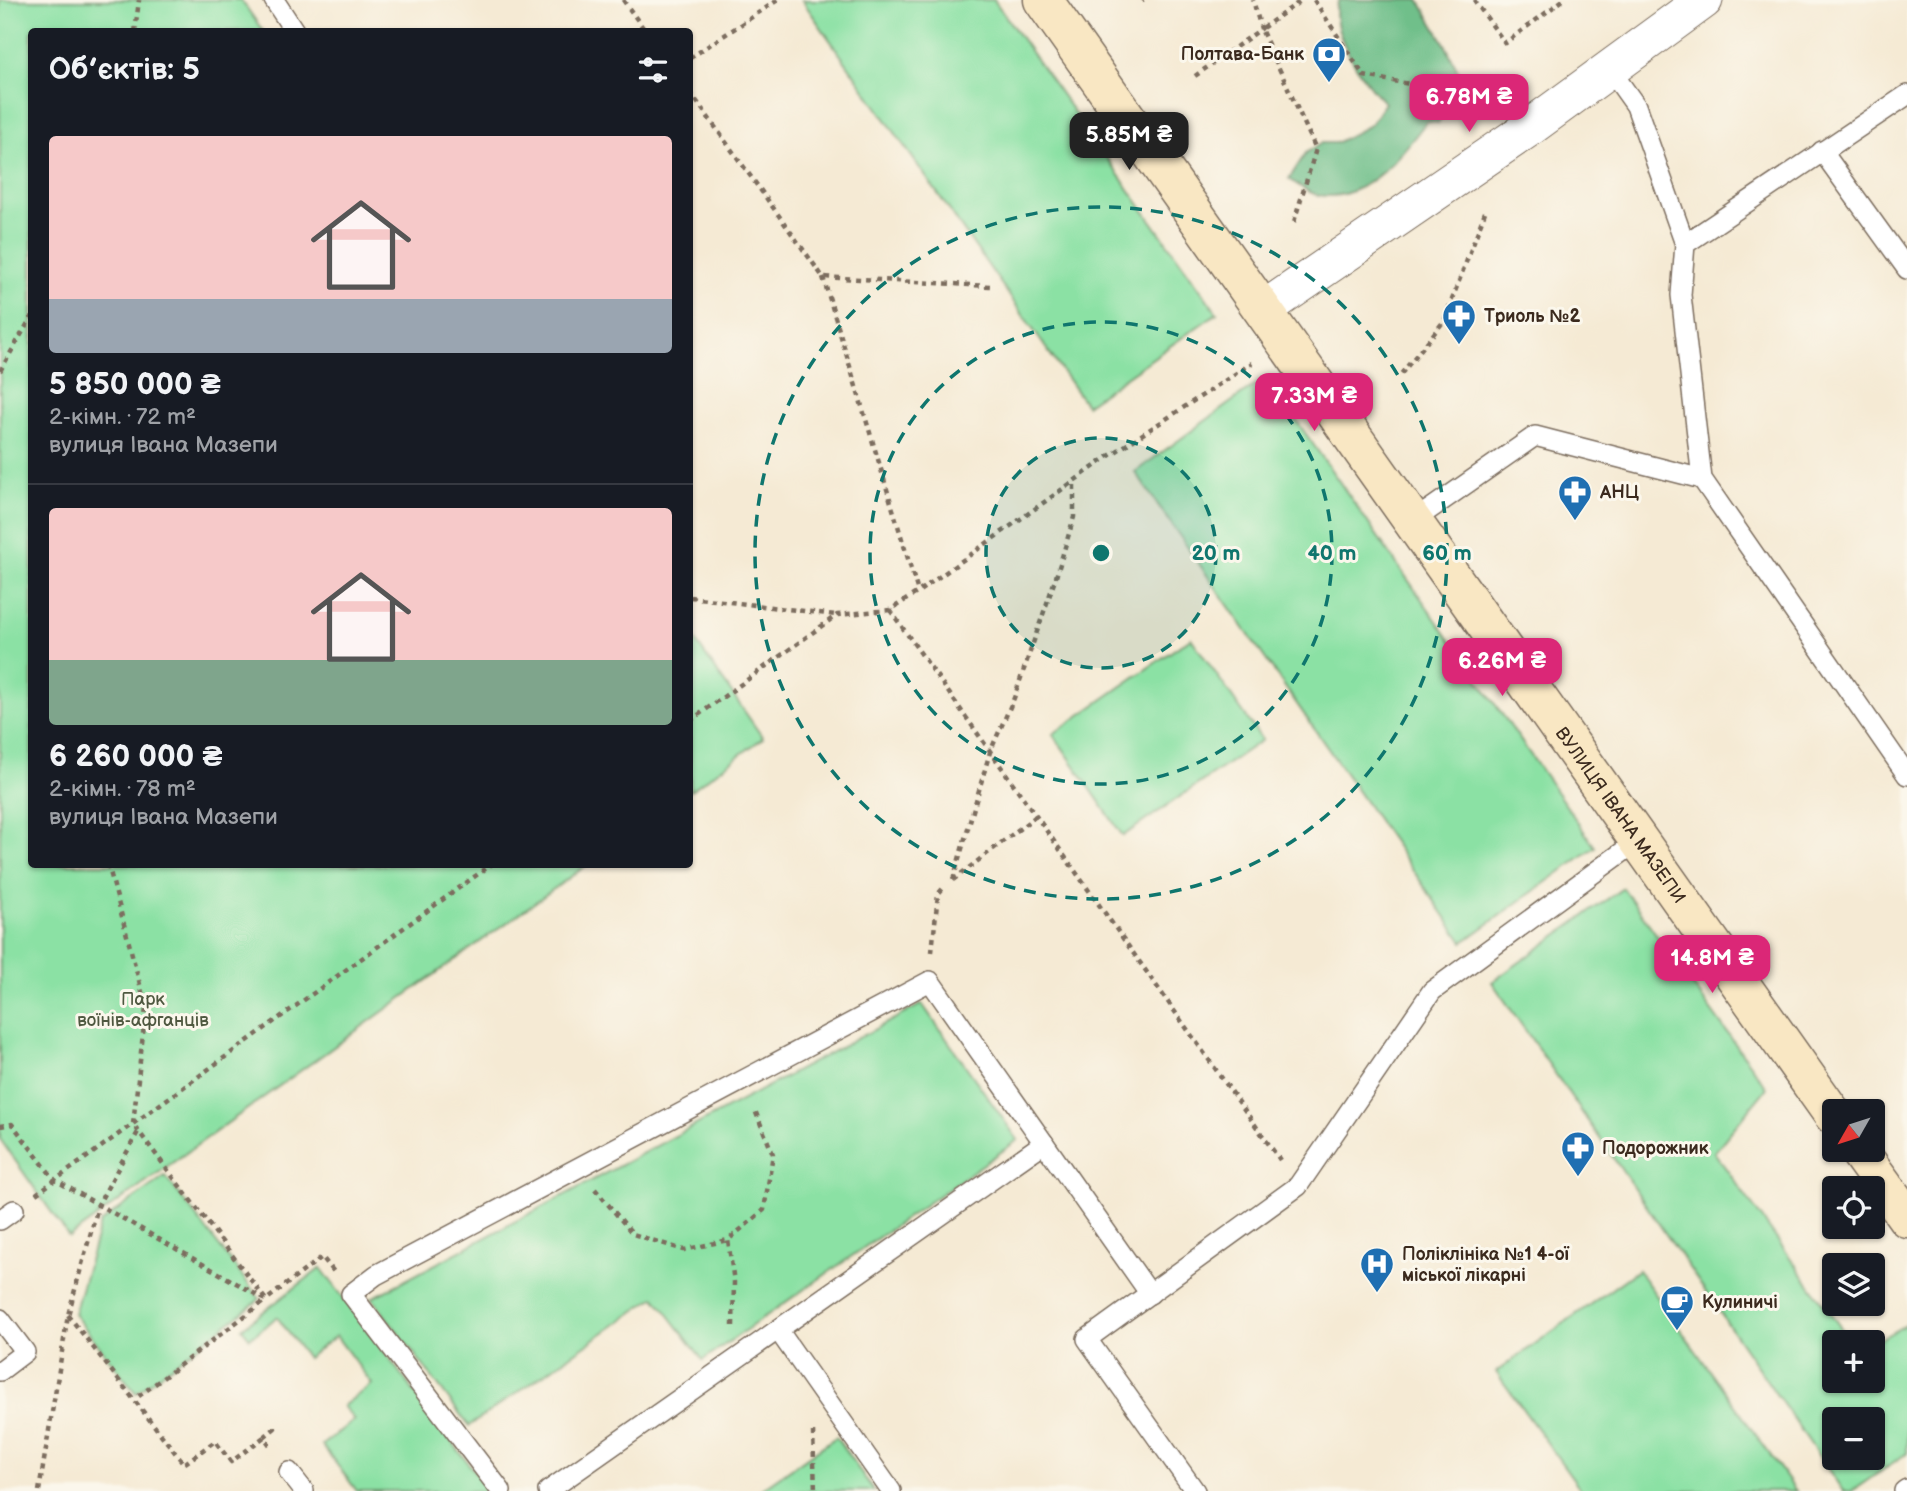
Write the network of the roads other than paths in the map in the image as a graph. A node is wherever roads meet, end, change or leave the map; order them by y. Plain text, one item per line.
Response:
1 (275, 0) edge
2 (1043, 0) edge
3 (1704, 0) edge
4 (292, 28) edge
5 (1609, 68) junction
6 (1907, 94) edge
7 (1822, 151) junction
8 (1685, 244) junction
9 (1907, 269) edge
10 (1263, 310) junction
11 (1702, 479) junction
12 (1413, 521) junction
13 (1907, 775) edge
14 (1639, 841) junction
15 (1822, 1099) edge
16 (1044, 1143) junction
17 (1867, 1162) edge
18 (1907, 1218) edge
19 (1150, 1294) junction
20 (0, 1319) edge
21 (778, 1330) junction
22 (0, 1371) edge
23 (289, 1472) road end
24 (303, 1491) edge
25 (500, 1491) edge
26 (548, 1491) edge
27 (891, 1491) edge
28 (1195, 1491) edge

1 - 4 lane
2 - 10 main road, ВУЛИЦЯ ІВАНА МАЗЕПИ
3 - 5 street
5 - 8 lane
5 - 10 street
6 - 7 lane
7 - 8 lane
7 - 9 lane
8 - 11 lane
10 - 12 main road, ВУЛИЦЯ ІВАНА МАЗЕПИ
11 - 12 lane
11 - 13 lane
12 - 14 main road, ВУЛИЦЯ ІВАНА МАЗЕПИ
14 - 15 main road, ВУЛИЦЯ ІВАНА МАЗЕПИ
14 - 19 lane
16 - 19 lane
16 - 21 lane
16 - 25 lane
17 - 18 main road
19 - 28 lane
20 - 22 lane
21 - 26 lane
21 - 27 lane
23 - 24 lane

